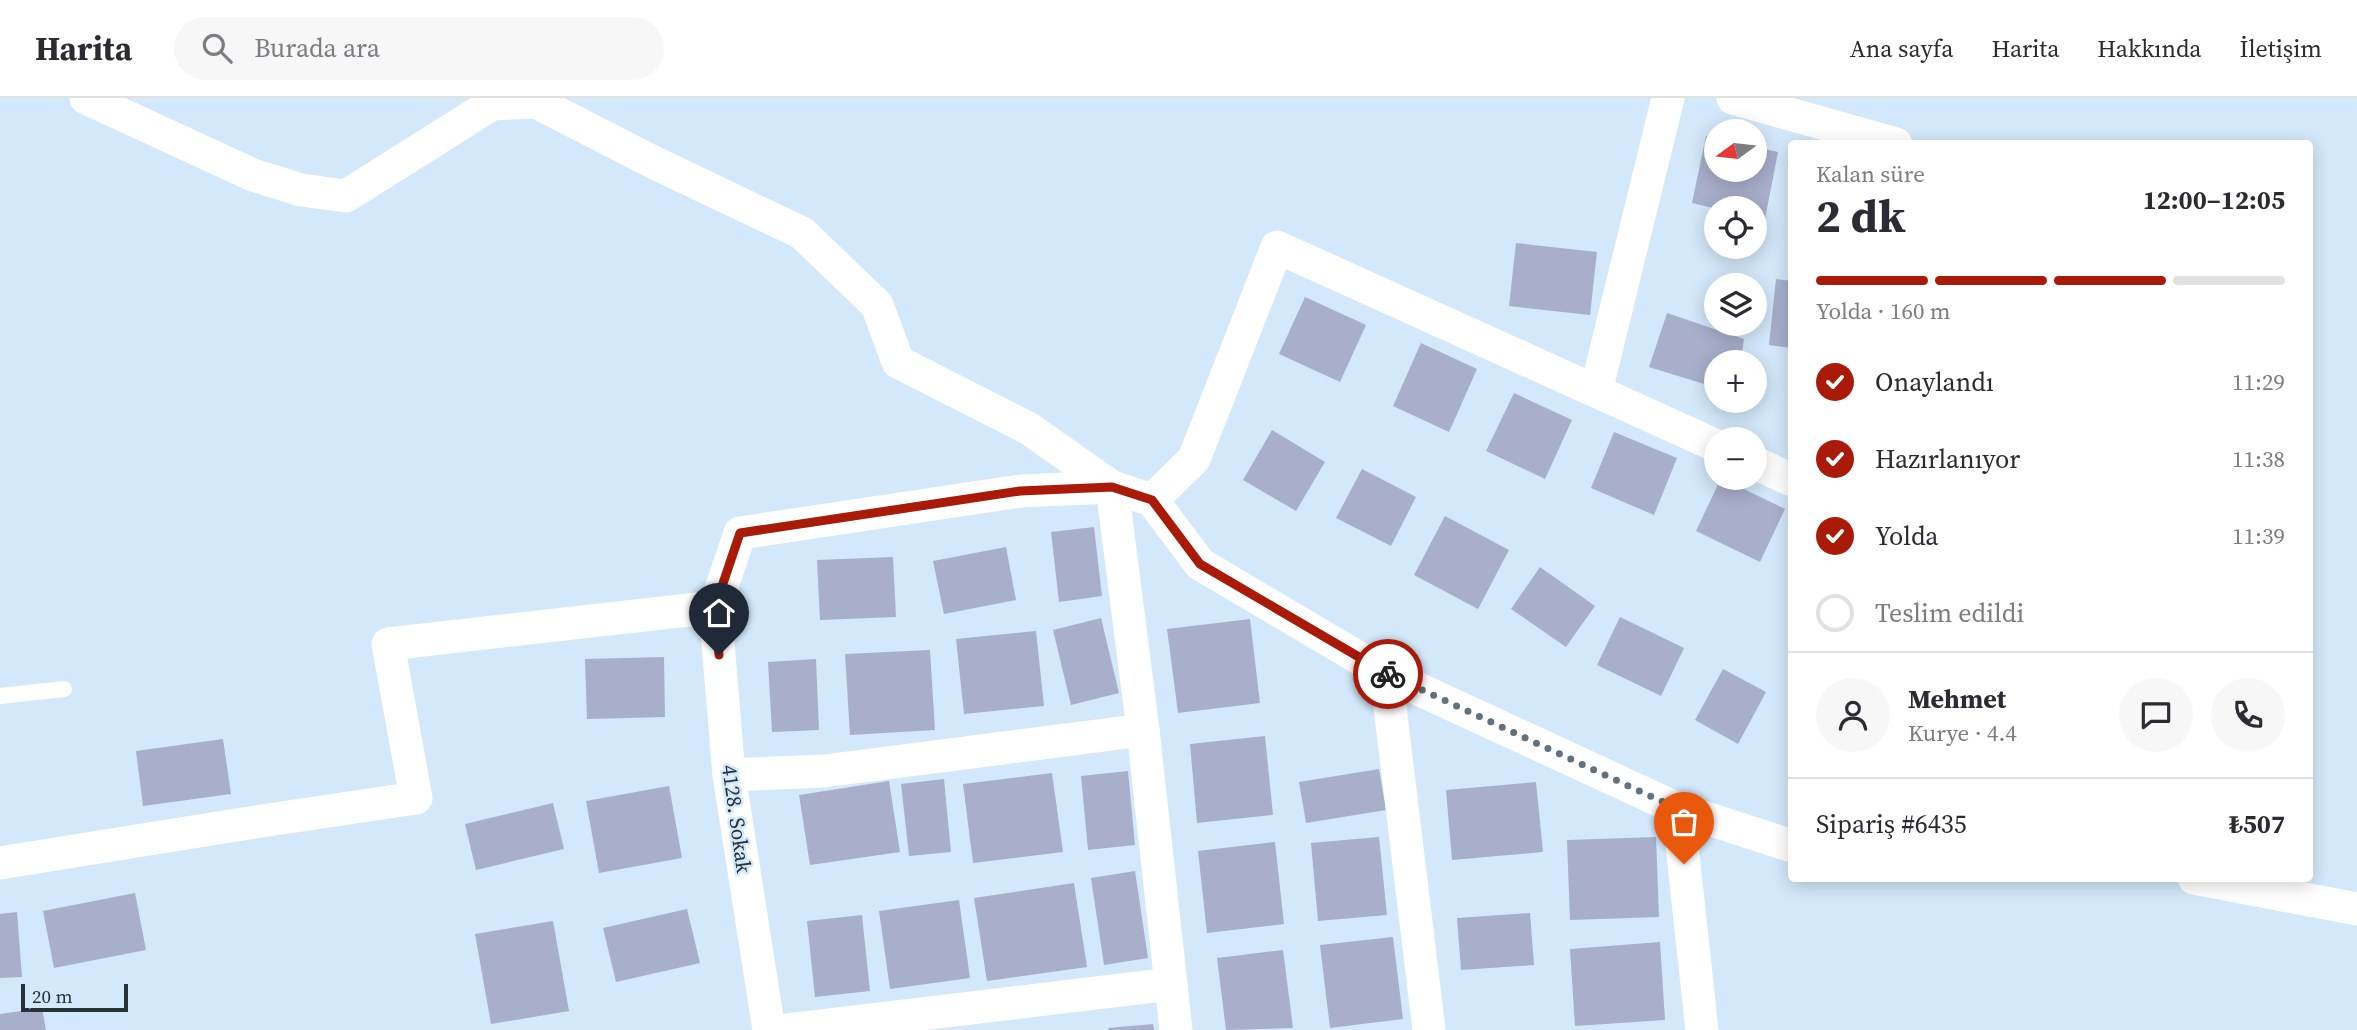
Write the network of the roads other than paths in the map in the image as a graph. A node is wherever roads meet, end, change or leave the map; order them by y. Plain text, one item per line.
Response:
1 (86, 98) edge
2 (1668, 98) edge
3 (1733, 98) edge
4 (538, 100) edge
5 (1882, 140) edge
6 (1596, 391) junction
7 (1704, 440) edge
8 (1767, 469) edge
9 (1788, 478) edge
10 (1112, 487) junction
11 (1152, 500) junction
12 (715, 607) junction
13 (1386, 674) junction
14 (64, 689) dead end
15 (0, 696) edge
16 (1143, 730) junction
17 (729, 775) junction
18 (1678, 809) junction
19 (1788, 845) edge
20 (0, 863) edge
21 (2215, 882) edge
22 (2357, 909) edge
23 (1171, 984) junction
24 (769, 1030) edge
25 (788, 1030) edge
26 (1176, 1030) edge
27 (1429, 1030) edge
28 (1702, 1030) edge

1 - 4 street
2 - 6 street
3 - 5 street
4 - 10 street
6 - 7 street
6 - 11 street
8 - 9 street
10 - 11 street
10 - 12 street
10 - 16 street
11 - 13 street
12 - 17 street, 4128. Sokak
12 - 20 street
13 - 18 street
13 - 27 street
14 - 15 lane
16 - 17 street
16 - 23 street
17 - 24 street, 4128. Sokak
18 - 19 street
18 - 28 street
21 - 22 street
23 - 25 street
23 - 26 street

